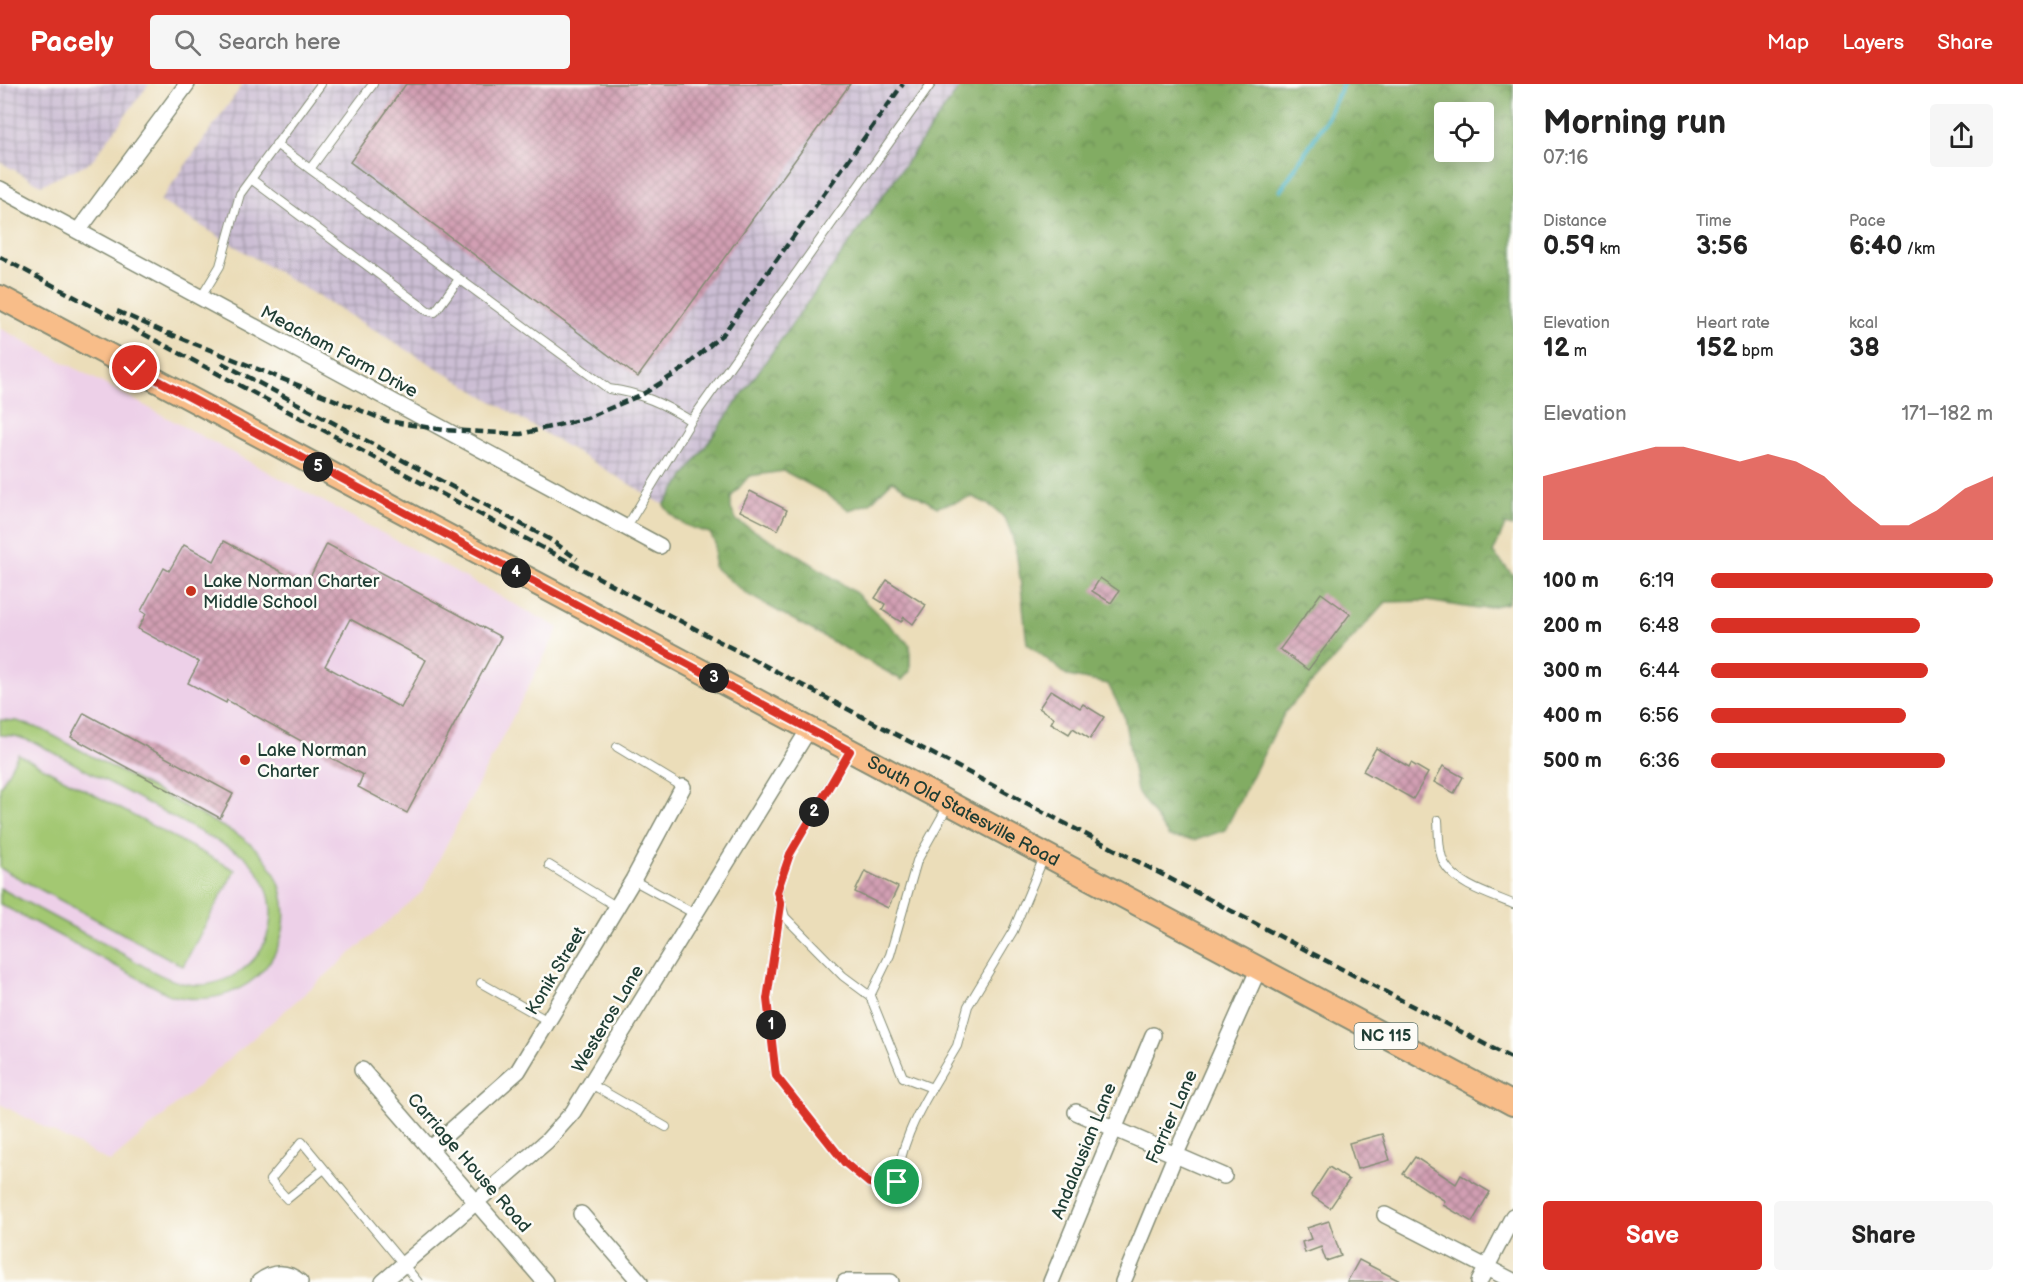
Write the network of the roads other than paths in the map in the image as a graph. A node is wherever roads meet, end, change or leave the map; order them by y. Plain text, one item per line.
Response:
1 (187, 84) edge
2 (321, 84) edge
3 (374, 84) edge
4 (931, 84) edge
5 (276, 144) junction
6 (310, 169) junction
7 (251, 179) junction
8 (0, 189) edge
9 (78, 231) junction
10 (459, 279) junction
11 (0, 297) edge
12 (200, 299) junction
13 (691, 421) junction
14 (626, 528) junction
15 (660, 546) dead end
16 (809, 729) junction
17 (617, 747) dead end
18 (850, 751) junction
19 (683, 788) joint
20 (949, 804) junction
21 (1438, 820) dead end
22 (1045, 854) junction
23 (549, 865) dead end
24 (633, 880) junction
25 (1513, 904) edge
26 (781, 905) junction
27 (617, 907) junction
28 (695, 914) junction
29 (1259, 968) junction
30 (481, 983) dead end
31 (870, 996) junction
32 (548, 1021) junction
33 (1153, 1035) dead end
34 (362, 1070) dead end
35 (591, 1084) junction
36 (932, 1088) junction
37 (1513, 1104) edge
38 (1076, 1113) dead end
39 (666, 1127) dead end
40 (1114, 1130) junction
41 (430, 1149) junction
42 (1175, 1156) junction
43 (324, 1169) junction
44 (1224, 1176) dead end
45 (477, 1203) junction
46 (580, 1214) dead end
47 (1385, 1215) dead end
48 (1513, 1216) edge
49 (403, 1265) junction
50 (1487, 1268) junction
51 (1513, 1281) edge
52 (259, 1282) edge
53 (300, 1282) edge
54 (383, 1282) edge
55 (418, 1282) edge
56 (545, 1282) edge
57 (640, 1282) edge
58 (845, 1282) edge
59 (891, 1282) edge
60 (1051, 1282) edge
61 (1124, 1282) edge
62 (1479, 1282) edge

1 - 9 street
2 - 5 lane
3 - 6 lane
4 - 13 lane
5 - 6 lane
5 - 7 lane
6 - 10 lane
7 - 10 lane
7 - 12 lane
8 - 9 street, Meacham Farm Drive
9 - 12 street, Meacham Farm Drive
10 - 13 lane
11 - 16 main road, South Old Statesville Road / NC 115
12 - 14 street, Meacham Farm Drive
13 - 14 lane
14 - 15 street, Meacham Farm Drive
16 - 18 main road, South Old Statesville Road / NC 115
16 - 28 street, Westeros Lane
17 - 19 lane
18 - 20 main road, South Old Statesville Road / NC 115
18 - 26 lane
19 - 24 street, Konik Street
20 - 22 main road, South Old Statesville Road / NC 115
20 - 31 lane
21 - 25 lane
22 - 29 main road, South Old Statesville Road / NC 115
22 - 36 lane
23 - 27 lane
24 - 27 street, Konik Street
24 - 28 lane
26 - 31 lane
26 - 36 lane
27 - 32 street, Konik Street
28 - 35 street, Westeros Lane
29 - 37 main road, South Old Statesville Road / NC 115
29 - 42 street, Farrier Lane
30 - 32 lane
31 - 36 lane
32 - 41 street, Konik Street
33 - 40 street, Andalausian Lane
34 - 41 street, Carriage House Road
35 - 39 lane
35 - 45 street, Westeros Lane
38 - 40 street
40 - 42 street
40 - 60 street, Andalausian Lane
41 - 45 street, Carriage House Road
42 - 44 street
42 - 61 street, Farrier Lane
43 - 43 lane
43 - 49 lane
45 - 49 street, Westeros Lane
45 - 56 street, Carriage House Road
46 - 57 street
47 - 50 street
48 - 50 street
49 - 54 street, Westeros Lane
49 - 55 lane
50 - 51 street
50 - 62 street
52 - 53 street
58 - 59 street

